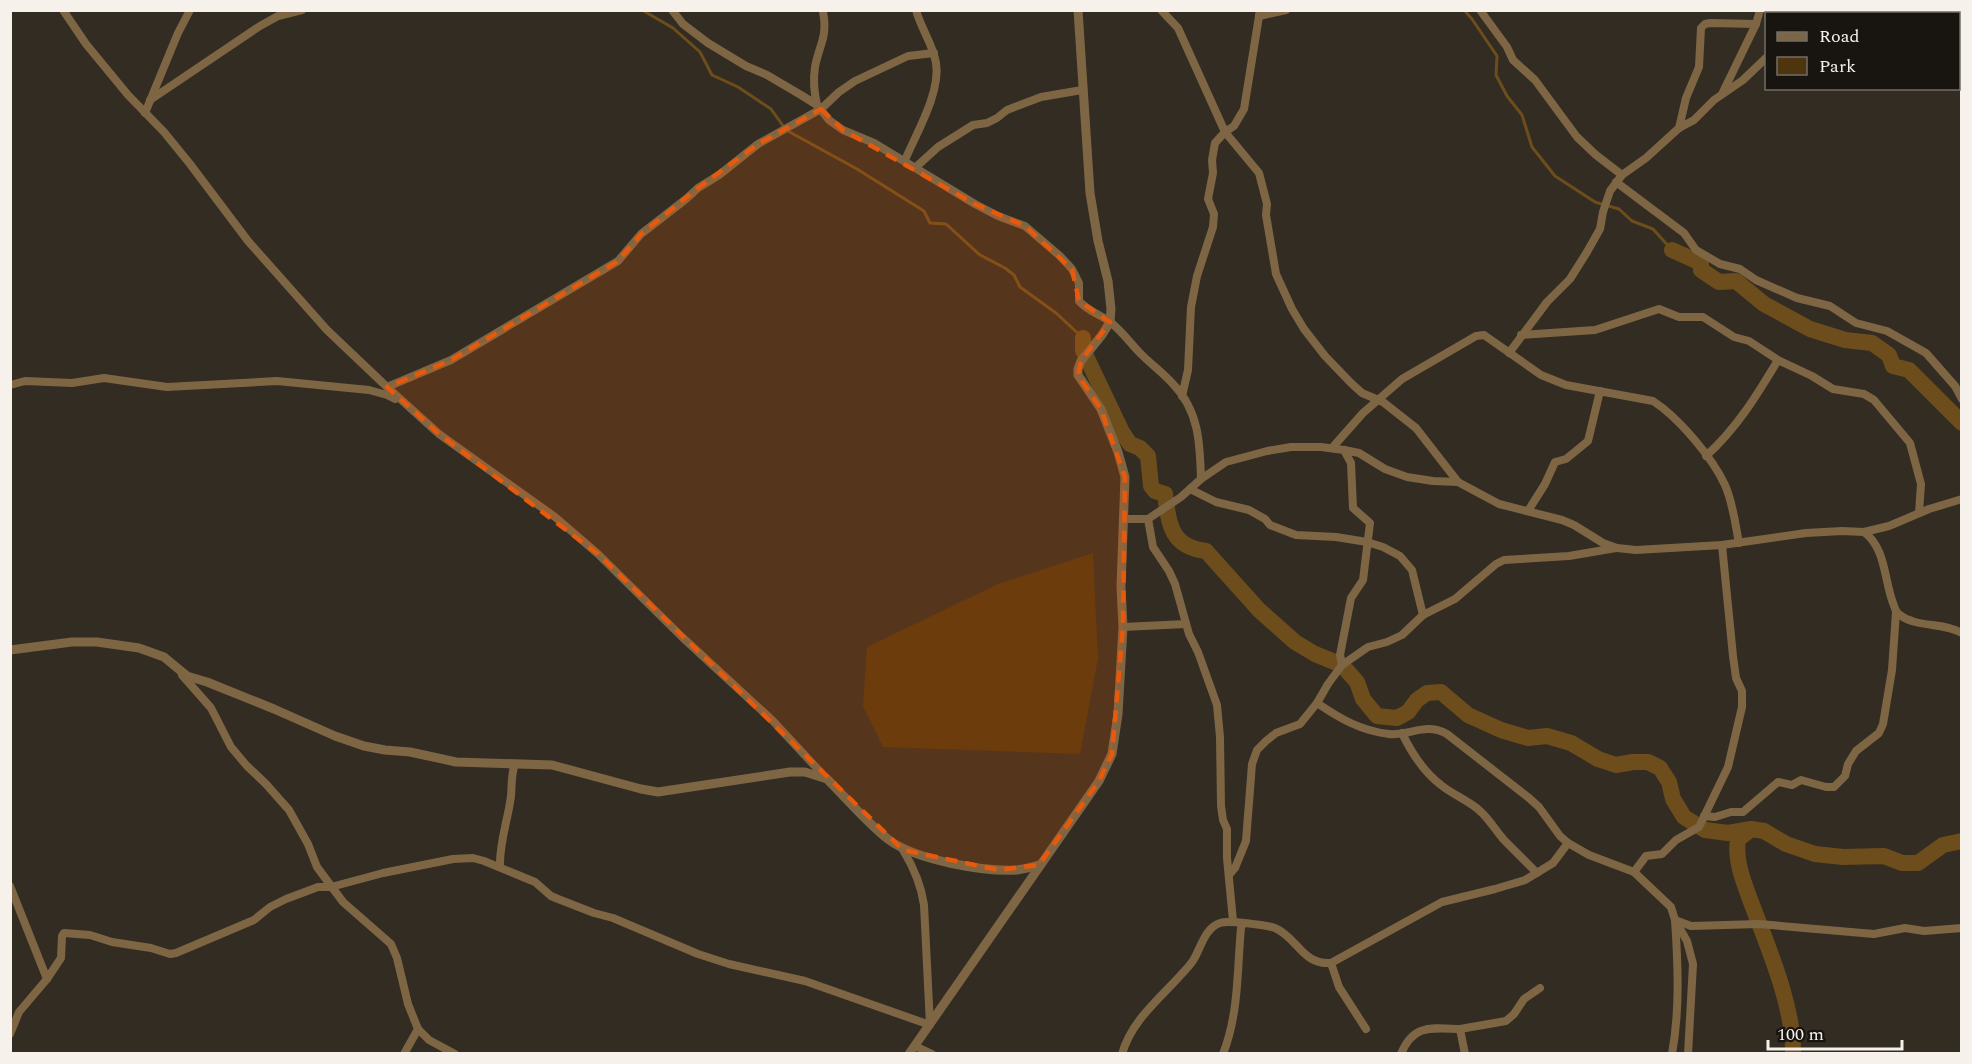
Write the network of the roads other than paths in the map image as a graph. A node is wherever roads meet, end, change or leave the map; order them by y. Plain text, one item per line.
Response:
1 (63, 10) edge
2 (190, 10) edge
3 (302, 10) edge
4 (672, 10) edge
5 (916, 10) edge
6 (1078, 10) edge
7 (1161, 10) edge
8 (1286, 10) edge
9 (1480, 10) edge
10 (1760, 10) edge
11 (823, 12) dead end
12 (1260, 13) edge
13 (1756, 24) junction
14 (934, 53) junction
15 (1765, 60) edge
16 (1082, 90) junction
17 (1722, 93) junction
18 (150, 100) junction
19 (819, 107) junction
20 (145, 113) junction
21 (1679, 128) junction
22 (1225, 132) junction
23 (905, 160) junction
24 (916, 167) junction
25 (1622, 175) junction
26 (1616, 182) junction
27 (1110, 322) junction
28 (1521, 335) junction
29 (1509, 354) junction
30 (1778, 360) junction
31 (10, 385) edge
32 (387, 387) junction
33 (1600, 391) junction
34 (1182, 396) junction
35 (1962, 399) edge
36 (1376, 400) junction
37 (406, 405) junction
38 (1332, 448) junction
39 (1344, 450) junction
40 (1706, 456) junction
41 (1201, 479) junction
42 (1458, 482) junction
43 (1190, 489) junction
44 (1962, 500) edge
45 (1527, 511) junction
46 (1919, 513) junction
47 (1123, 519) junction
48 (1148, 519) junction
49 (1864, 532) junction
50 (1367, 542) junction
51 (1739, 543) junction
52 (1722, 545) junction
53 (1617, 548) junction
54 (1896, 612) junction
55 (1423, 615) junction
56 (1186, 624) junction
57 (1123, 627) junction
58 (1962, 633) edge
59 (10, 650) edge
60 (1342, 665) junction
61 (179, 671) junction
62 (1317, 703) junction
63 (1402, 732) junction
64 (515, 764) junction
65 (827, 779) junction
66 (1704, 816) junction
67 (1568, 843) junction
68 (903, 850) junction
69 (1039, 865) junction
70 (500, 867) junction
71 (1634, 872) junction
72 (1537, 873) junction
73 (1229, 875) junction
74 (10, 886) edge
75 (332, 887) junction
76 (1675, 920) junction
77 (1233, 921) junction
78 (1243, 923) junction
79 (1962, 928) edge
80 (1331, 963) junction
81 (47, 979) junction
82 (1540, 988) dead end
83 (930, 1024) junction
84 (418, 1029) junction
85 (1365, 1029) dead end
86 (1460, 1029) junction
87 (10, 1034) edge
88 (912, 1050) edge
89 (404, 1053) edge
90 (455, 1053) edge
91 (932, 1053) edge
92 (1122, 1053) edge
93 (1223, 1053) edge
94 (1401, 1053) edge
95 (1465, 1053) edge
96 (1672, 1053) edge
97 (1688, 1053) edge

1 - 20 street
2 - 18 street
3 - 18 street
4 - 19 street
5 - 14 street
6 - 16 street
7 - 22 street
8 - 12 street
9 - 25 street
10 - 13 street
11 - 19 street
12 - 22 street
13 - 17 street
13 - 21 street
14 - 19 street
14 - 23 street
15 - 17 street
16 - 24 street
16 - 27 street
17 - 21 street
18 - 20 street
19 - 23 street
19 - 32 street
20 - 32 street
21 - 25 street
22 - 34 street
22 - 36 street
23 - 24 street
24 - 27 street
25 - 26 street
26 - 28 street
26 - 35 street
27 - 34 street
27 - 47 street
28 - 29 street
28 - 30 street
29 - 33 street
29 - 36 street
30 - 40 street
30 - 46 street
31 - 37 street
32 - 37 street
33 - 40 street
33 - 45 street
34 - 41 street
36 - 38 street
36 - 42 street
37 - 65 street
38 - 39 street
38 - 41 street
39 - 42 street
39 - 50 street
40 - 51 street
41 - 43 street
42 - 45 street
43 - 48 street
43 - 50 street
44 - 46 street
45 - 53 street
46 - 49 street
47 - 48 street
47 - 57 street
48 - 56 street
49 - 51 street
49 - 54 street
50 - 55 street
50 - 60 street
51 - 52 street
52 - 53 street
52 - 66 street
53 - 55 street
54 - 58 street
54 - 66 street
55 - 60 street
56 - 57 street
56 - 73 street
57 - 69 street
59 - 61 street
60 - 62 street
61 - 64 street
61 - 75 street
62 - 63 street
62 - 73 street
63 - 67 street
63 - 72 street
64 - 65 street
64 - 70 street
65 - 68 street
66 - 71 street
67 - 71 street
67 - 72 street
68 - 69 street
68 - 83 street
69 - 83 street
70 - 75 street
70 - 83 street
71 - 76 street
72 - 80 street
73 - 77 street
74 - 81 street
75 - 81 street
75 - 84 street
76 - 79 street
76 - 96 street
76 - 97 street
77 - 78 street
77 - 92 street
78 - 80 street
78 - 93 street
80 - 85 street
81 - 87 street
82 - 86 street
83 - 88 street
84 - 89 street
84 - 90 street
86 - 94 street
86 - 95 street
88 - 91 street

